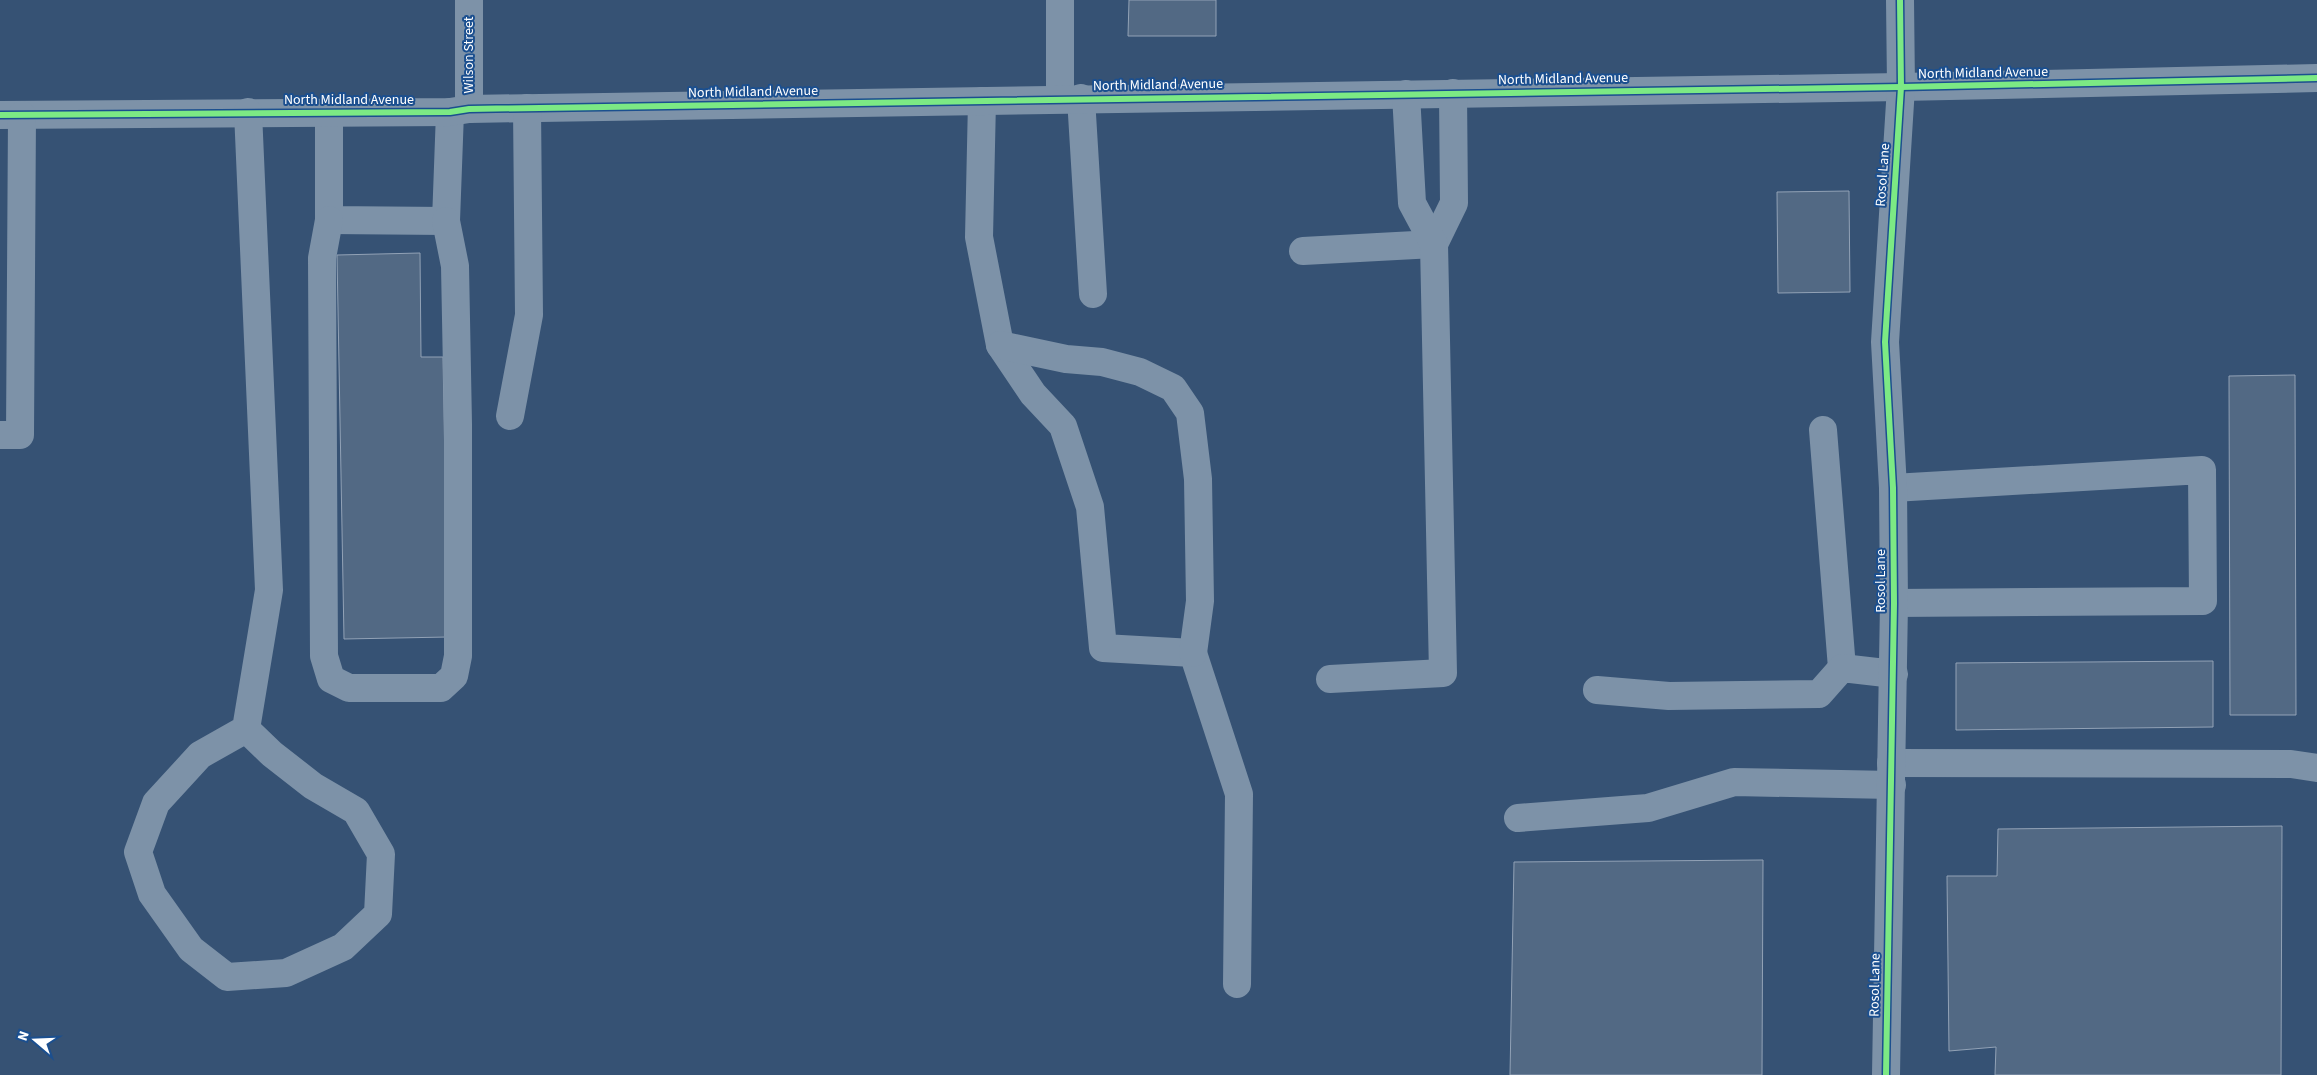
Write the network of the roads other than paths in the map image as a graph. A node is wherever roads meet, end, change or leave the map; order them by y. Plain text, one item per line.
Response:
1 (469, 0) edge
2 (1060, 0) edge
3 (1900, 0) edge
4 (2317, 78) edge
5 (1901, 87) junction
6 (1453, 93) junction
7 (1406, 94) junction
8 (1070, 99) junction
9 (982, 100) junction
10 (527, 108) junction
11 (459, 111) junction
12 (248, 112) junction
13 (329, 112) junction
14 (11, 115) edge
15 (329, 220) junction
16 (446, 221) junction
17 (1434, 244) junction
18 (1303, 251) dead end
19 (1092, 294) dead end
20 (1000, 345) junction
21 (510, 416) dead end
22 (1823, 430) dead end
23 (0, 435) edge
24 (1893, 488) junction
25 (1894, 603) junction
26 (1194, 653) junction
27 (1842, 668) junction
28 (1894, 674) junction
29 (1330, 679) dead end
30 (1597, 690) dead end
31 (246, 729) junction
32 (2317, 768) edge
33 (1892, 774) junction
34 (1518, 818) dead end
35 (1237, 984) dead end
36 (1886, 1075) edge

1 - 11 street, Wilson Street
2 - 8 street
3 - 5 street, Rosol Lane
4 - 5 street, North Midland Avenue
5 - 6 street, North Midland Avenue
5 - 24 street, Rosol Lane
6 - 7 street, North Midland Avenue
6 - 17 street
7 - 8 street, North Midland Avenue
7 - 17 street
8 - 9 street, North Midland Avenue
8 - 19 street
9 - 10 street, North Midland Avenue
9 - 20 street
10 - 11 street, North Midland Avenue
10 - 21 street
11 - 13 street, North Midland Avenue
11 - 16 street, Wilson Street
12 - 13 street, North Midland Avenue
12 - 14 street, North Midland Avenue
12 - 31 street
13 - 15 street, Wilson Street
14 - 23 street
15 - 16 street
15 - 16 street, Wilson Street
17 - 18 street
17 - 29 street
20 - 26 street
20 - 26 street
22 - 27 street
24 - 25 street, Rosol Lane
24 - 25 street
25 - 28 street, Rosol Lane
26 - 35 street
27 - 28 street
27 - 30 street
28 - 33 street, Rosol Lane
31 - 31 street
32 - 33 street
33 - 34 street
33 - 36 street, Rosol Lane

